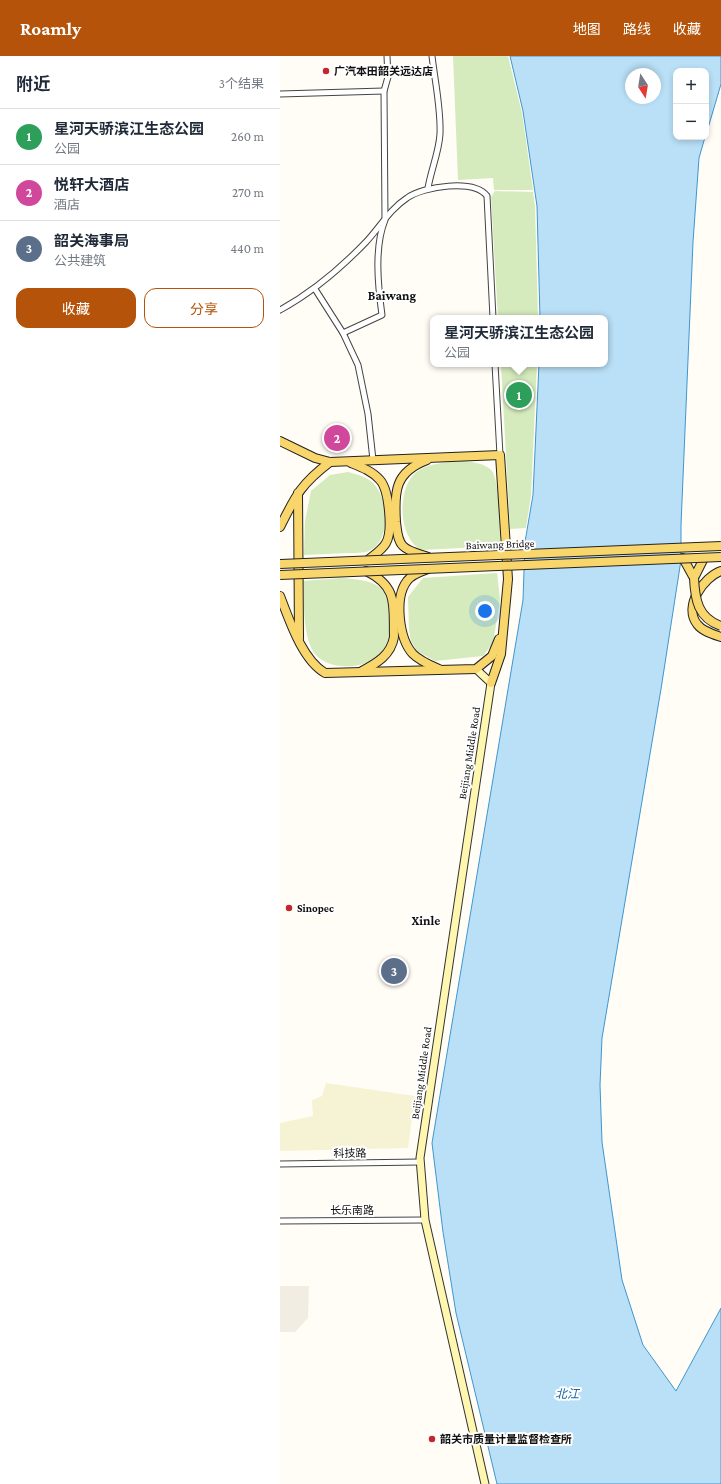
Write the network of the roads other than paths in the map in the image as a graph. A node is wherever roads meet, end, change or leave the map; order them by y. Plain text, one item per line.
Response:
1 (387, 56) edge
2 (432, 56) edge
3 (384, 91) junction
4 (280, 94) edge
5 (428, 188) junction
6 (385, 220) junction
7 (315, 288) junction
8 (280, 310) edge
9 (493, 315) edge
10 (343, 333) junction
11 (495, 367) edge
12 (280, 441) edge
13 (500, 455) junction
14 (433, 458) junction
15 (373, 460) junction
16 (330, 462) junction
17 (348, 462) junction
18 (298, 493) junction
19 (391, 494) junction
20 (280, 527) edge
21 (721, 546) edge
22 (428, 557) junction
23 (721, 557) edge
24 (683, 558) junction
25 (704, 558) junction
26 (368, 560) junction
27 (280, 564) edge
28 (429, 569) junction
29 (366, 571) junction
30 (721, 571) edge
31 (280, 575) edge
32 (694, 578) junction
33 (280, 596) edge
34 (503, 626) junction
35 (721, 626) edge
36 (721, 637) edge
37 (300, 641) junction
38 (476, 669) junction
39 (442, 670) junction
40 (360, 672) junction
41 (491, 683) junction
42 (420, 1162) junction
43 (280, 1164) edge
44 (425, 1220) junction
45 (280, 1221) edge
46 (485, 1484) edge

1 - 3 street
2 - 5 street
3 - 4 street
3 - 6 street
5 - 6 street
5 - 9 street
6 - 7 street
6 - 10 street
7 - 8 street
7 - 10 street
10 - 15 street
11 - 13 street
12 - 16 main road
13 - 14 main road
13 - 34 main road
14 - 15 main road
14 - 19 main road
15 - 17 main road
16 - 17 main road
16 - 18 main road
17 - 19 main road
18 - 20 main road
18 - 37 main road
19 - 22 main road
19 - 26 main road
21 - 22 main road, Baiwang Bridge, bridge
22 - 26 main road, Baiwang Bridge, bridge
23 - 25 main road, Baiwang Bridge, bridge
24 - 25 main road, Baiwang Bridge, bridge
24 - 28 main road, Baiwang Bridge, bridge
24 - 32 main road
25 - 32 main road
26 - 27 main road, Baiwang Bridge, bridge
28 - 29 main road, Baiwang Bridge, bridge
28 - 39 main road
29 - 31 main road, Baiwang Bridge, bridge
29 - 40 main road
30 - 36 main road
32 - 35 main road, bridge
33 - 37 main road
34 - 38 main road
34 - 41 main road
37 - 40 main road
38 - 39 main road
38 - 41 street
39 - 40 main road
41 - 42 street, Beijiang Middle Road
42 - 43 street, 科技路
42 - 44 street, Beijiang Middle Road
44 - 45 street, 长乐南路
44 - 46 street, Beijiang Middle Road

